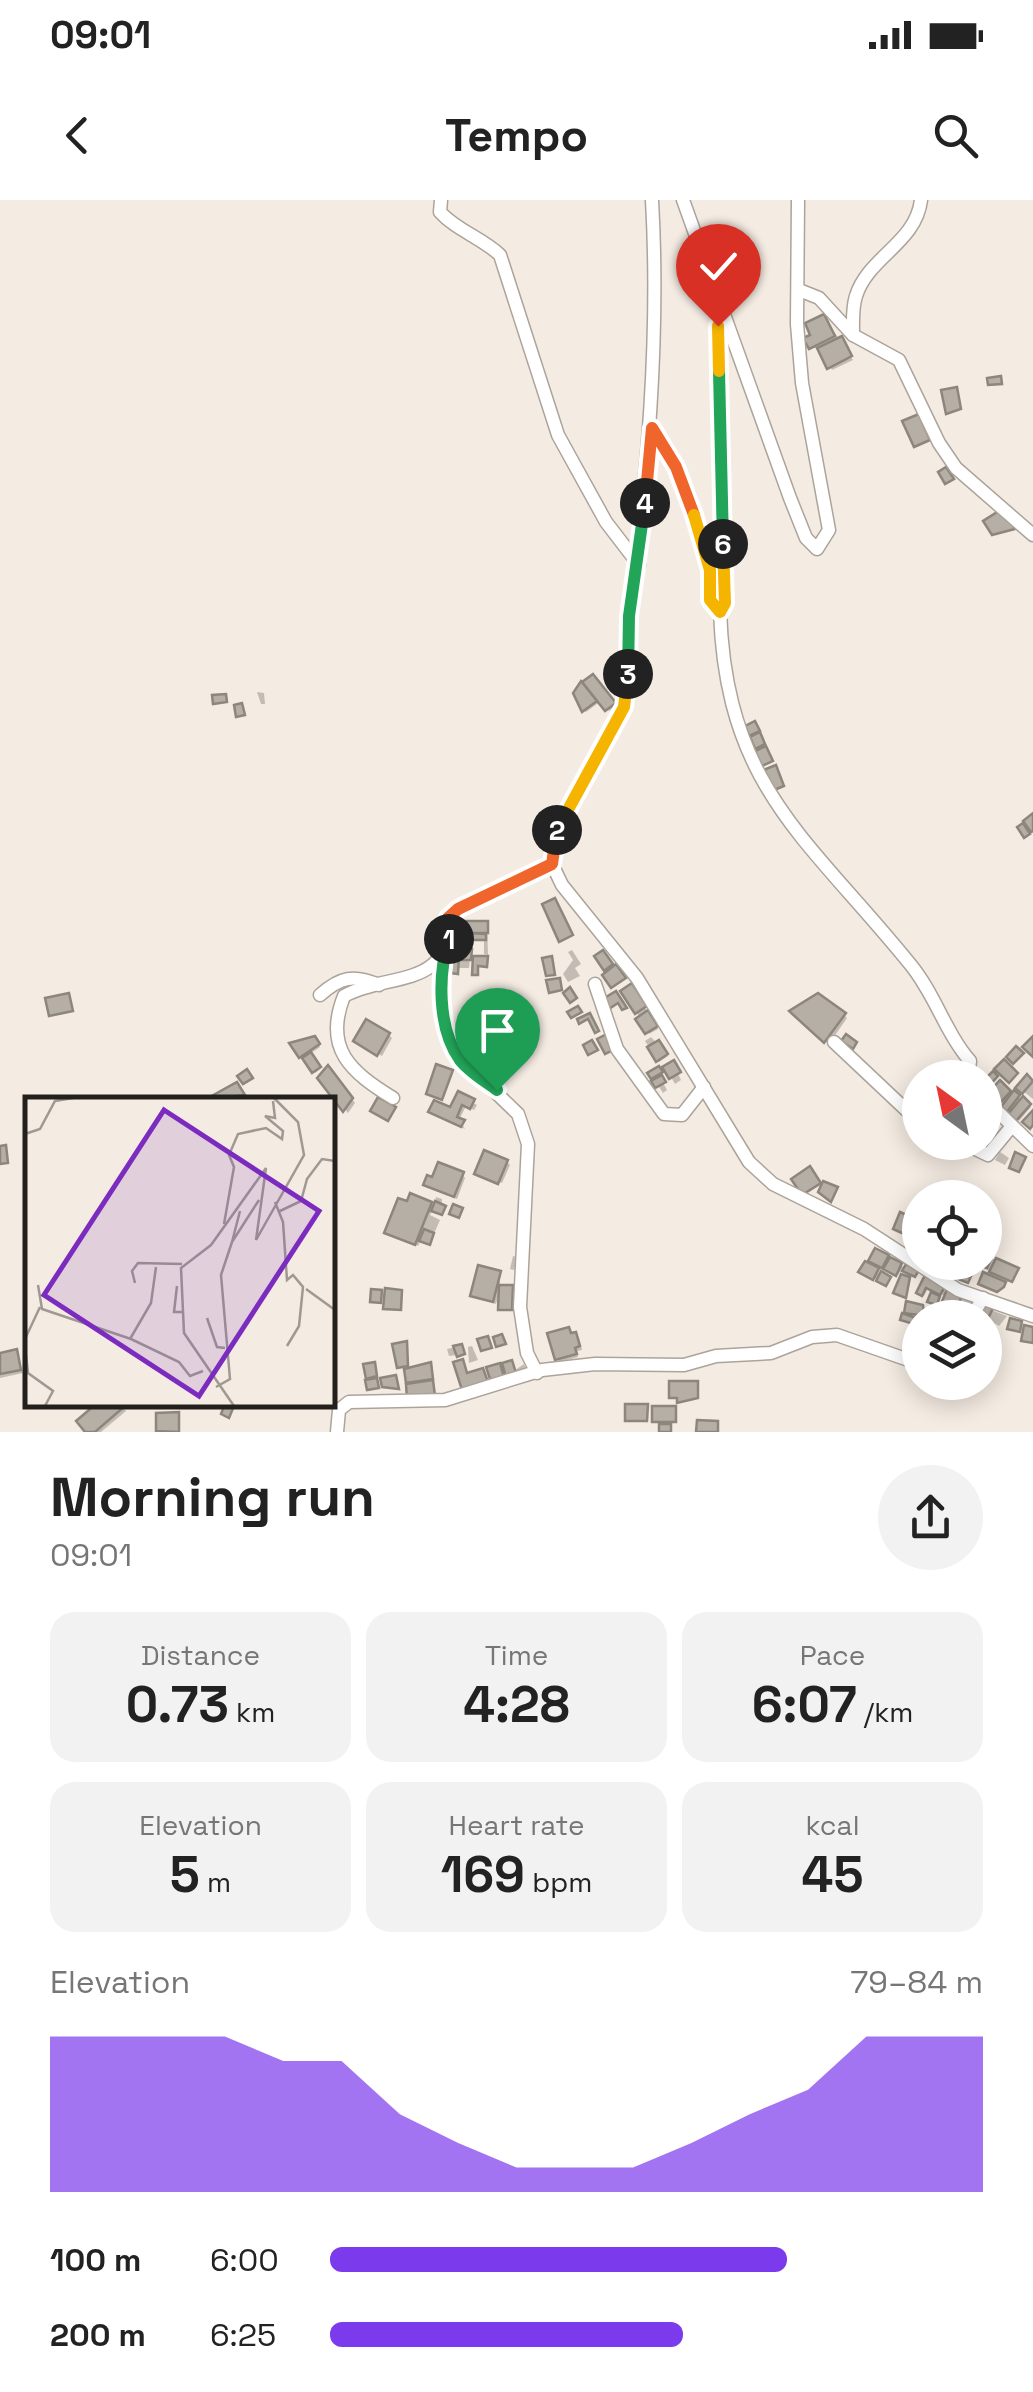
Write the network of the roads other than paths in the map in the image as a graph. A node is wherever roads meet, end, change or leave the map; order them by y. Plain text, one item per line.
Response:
1 (440, 200) edge
2 (652, 200) edge
3 (683, 200) edge
4 (798, 200) edge
5 (921, 200) edge
6 (799, 290) junction
7 (722, 306) junction
8 (853, 335) junction
9 (652, 428) junction
10 (1033, 535) edge
11 (639, 565) junction
12 (720, 612) junction
13 (552, 864) junction
14 (442, 955) junction
15 (595, 984) dead end
16 (379, 985) junction
17 (320, 995) dead end
18 (834, 1042) dead end
19 (969, 1060) edge
20 (704, 1088) junction
21 (393, 1098) dead end
22 (902, 1105) edge
23 (1002, 1116) edge
24 (1012, 1126) junction
25 (1002, 1138) edge
26 (1033, 1146) edge
27 (983, 1298) joint
28 (1033, 1316) edge
29 (902, 1358) edge
30 (537, 1374) junction
31 (337, 1432) edge

1 - 11 street
2 - 9 street
3 - 7 street
4 - 6 street
5 - 8 street
6 - 7 street
6 - 8 street
7 - 12 street
8 - 10 street
9 - 11 street
9 - 12 street
11 - 13 street
12 - 19 street
13 - 14 street
13 - 20 street
14 - 16 street
14 - 30 street
15 - 20 street
16 - 17 street
16 - 21 street
18 - 22 street
20 - 27 street
23 - 24 street
24 - 25 street
24 - 26 street
27 - 28 street
29 - 30 street
30 - 31 street

